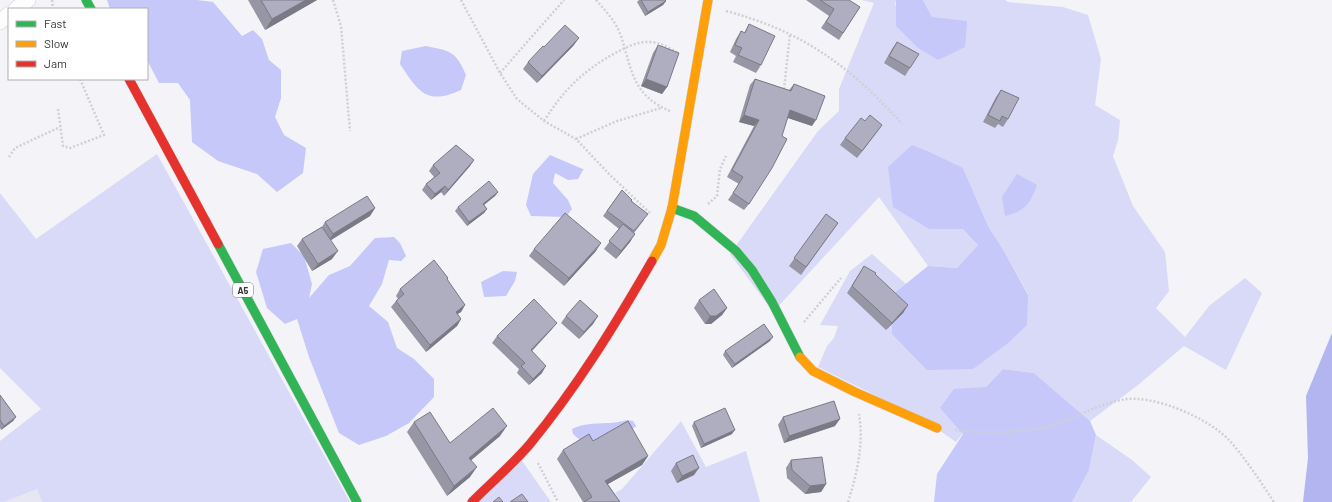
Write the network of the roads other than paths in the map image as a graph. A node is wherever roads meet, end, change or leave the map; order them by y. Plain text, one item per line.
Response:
1 (28, 0) edge
2 (708, 3) edge
3 (17, 8) edge
4 (8, 15) edge
5 (0, 22) edge
6 (130, 80) edge
7 (672, 208) junction
8 (937, 428) road end
9 (358, 502) edge
10 (472, 502) edge

1 - 3 street
2 - 7 main road
4 - 5 street
6 - 9 main road, A5 / A5
7 - 8 main road
7 - 10 main road

